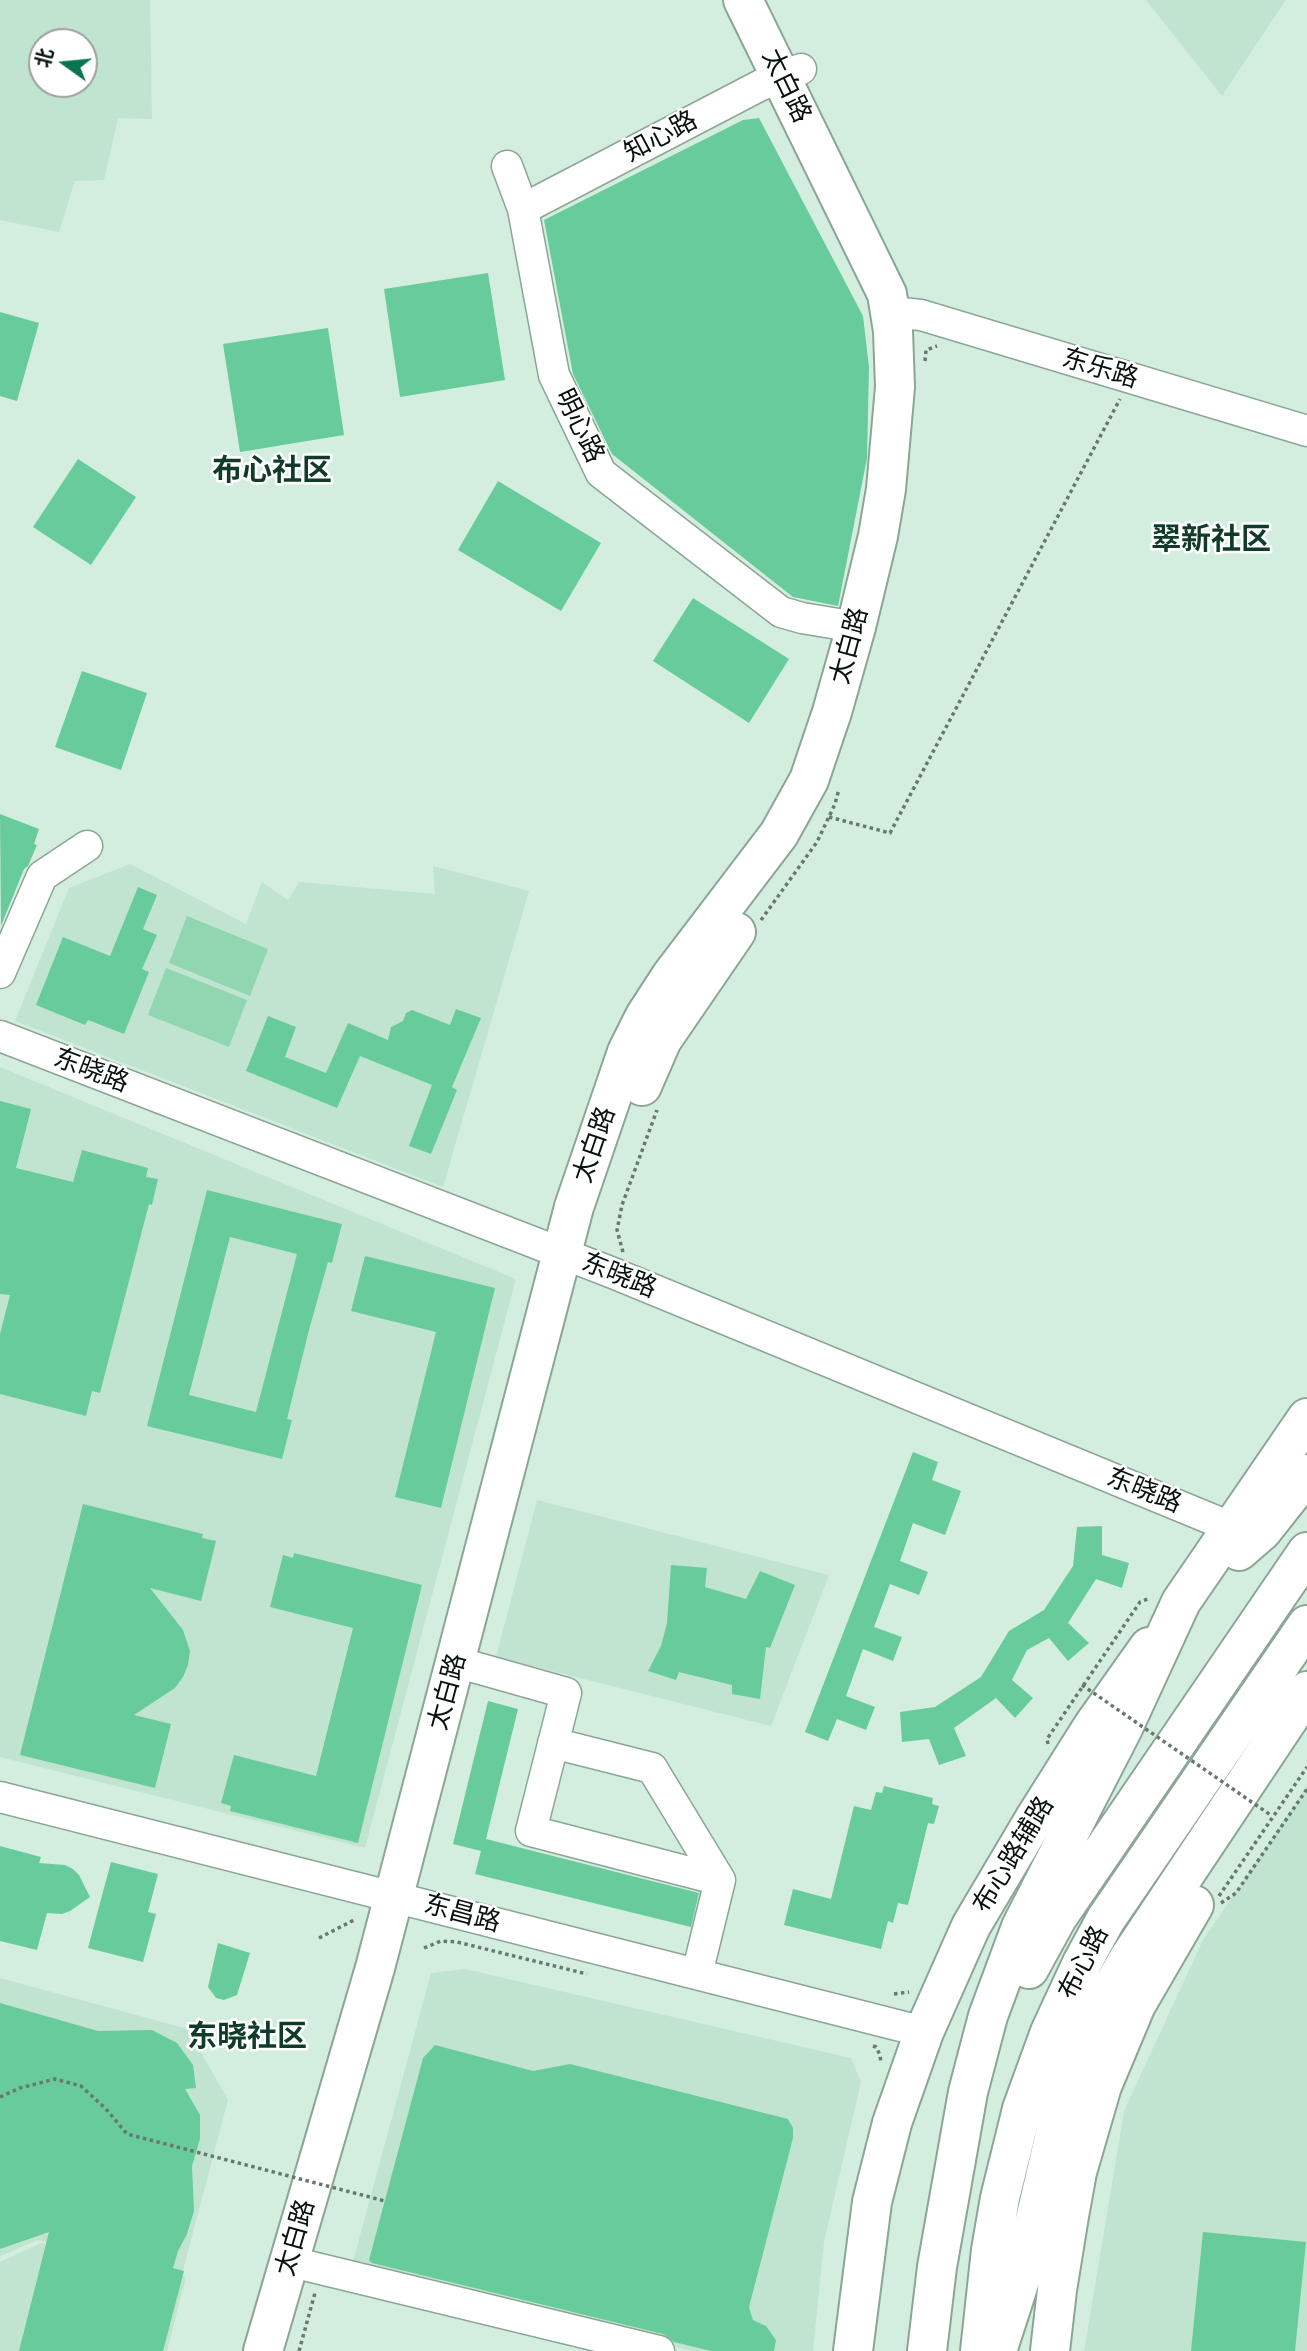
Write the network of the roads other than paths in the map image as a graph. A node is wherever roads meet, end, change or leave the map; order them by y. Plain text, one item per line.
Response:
1 (743, 0) edge
2 (766, 0) edge
3 (791, 73) junction
4 (507, 166) dead end
5 (523, 209) junction
6 (900, 313) junction
7 (1307, 431) edge
8 (856, 627) junction
9 (87, 846) dead end
10 (0, 973) edge
11 (0, 1036) edge
12 (571, 1257) junction
13 (1307, 1418) edge
14 (1307, 1474) edge
15 (1233, 1528) junction
16 (1307, 1552) edge
17 (1167, 1600) junction
18 (1307, 1625) edge
19 (465, 1665) junction
20 (1307, 1691) edge
21 (1307, 1739) edge
22 (554, 1743) junction
23 (0, 1797) edge
24 (720, 1880) junction
25 (403, 1899) junction
26 (697, 1974) junction
27 (924, 2032) junction
28 (955, 2171) junction
29 (308, 2266) junction
30 (263, 2351) edge
31 (285, 2351) edge
32 (659, 2351) edge
33 (853, 2351) edge
34 (927, 2351) edge
35 (980, 2351) edge
36 (997, 2351) edge
37 (1051, 2351) edge

1 - 3 main road, 太白路
2 - 3 main road, 太白路
3 - 5 street, 知心路
3 - 6 main road, 太白路
4 - 5 street, 明心路
5 - 8 street, 明心路
6 - 7 street, 东乐路
6 - 8 main road, 太白路
6 - 12 main road, 太白路
8 - 12 main road, 太白路
9 - 10 street
11 - 12 street, 东晓路
12 - 15 street, 东晓路
12 - 19 main road, 太白路
13 - 15 main road, 布心路辅路
14 - 17 main road
15 - 17 main road, 布心路辅路
16 - 28 main road, 布心路
17 - 27 main road, 布心路辅路
17 - 28 main road, 布心路
18 - 35 main road, 布心路
19 - 22 street
19 - 25 main road, 太白路
20 - 36 main road
21 - 37 main road
22 - 24 street
22 - 24 street
23 - 25 street, 东昌路
24 - 26 street
25 - 26 street, 东昌路
25 - 29 main road, 太白路
25 - 30 main road, 太白路
26 - 27 street, 东昌路
27 - 33 main road, 布心路辅路
28 - 34 main road, 布心路
29 - 31 main road, 太白路
29 - 32 street

